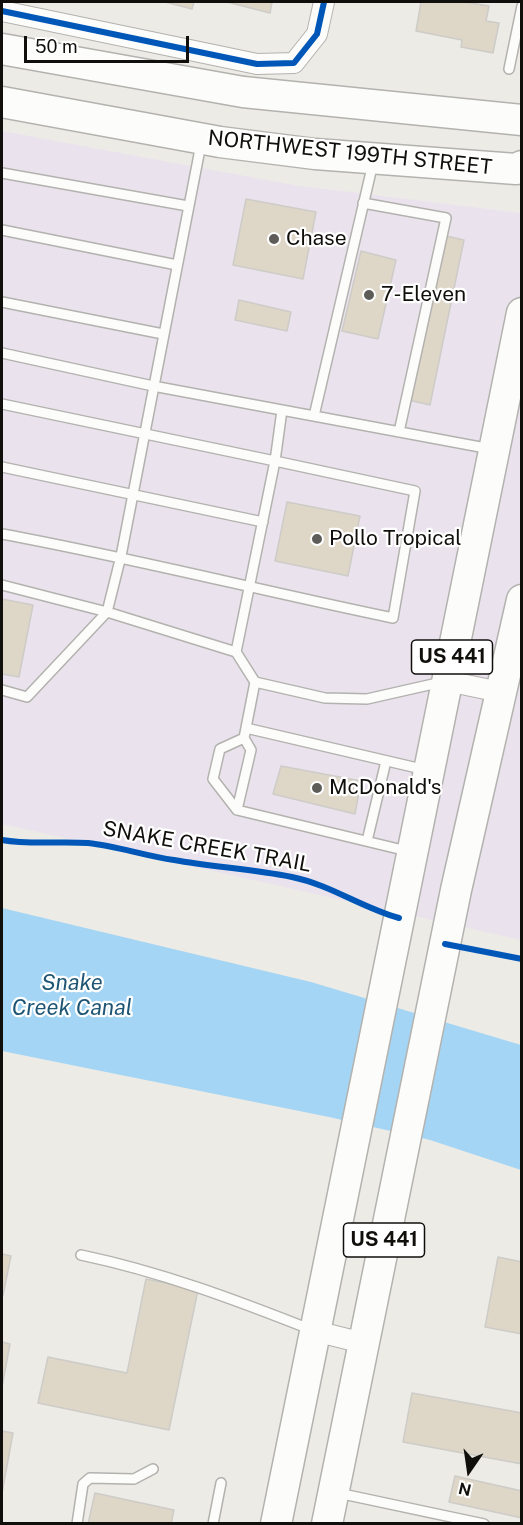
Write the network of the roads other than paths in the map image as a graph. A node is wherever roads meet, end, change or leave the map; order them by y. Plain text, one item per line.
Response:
1 (324, 2) edge
2 (522, 6) edge
3 (2, 11) edge
4 (2, 49) edge
5 (509, 69) dead end
6 (2, 102) edge
7 (522, 120) edge
8 (202, 139) junction
9 (374, 158) junction
10 (522, 166) edge
11 (2, 173) edge
12 (363, 203) junction
13 (188, 206) junction
14 (2, 230) edge
15 (177, 265) junction
16 (2, 302) edge
17 (522, 313) edge
18 (163, 334) junction
19 (2, 353) edge
20 (153, 386) junction
21 (2, 404) edge
22 (282, 410) junction
23 (314, 416) junction
24 (144, 432) junction
25 (399, 432) junction
26 (494, 449) junction
27 (275, 461) junction
28 (2, 467) edge
29 (133, 494) junction
30 (263, 522) junction
31 (2, 534) edge
32 (121, 556) junction
33 (2, 585) edge
34 (249, 588) junction
35 (522, 600) edge
36 (107, 612) junction
37 (236, 652) junction
38 (507, 675) junction
39 (447, 681) junction
40 (255, 682) junction
41 (2, 690) edge
42 (246, 728) junction
43 (244, 738) junction
44 (386, 761) junction
45 (428, 771) junction
46 (237, 810) junction
47 (367, 842) junction
48 (413, 852) junction
49 (81, 1255) dead end
50 (315, 1331) junction
51 (363, 1343) junction
52 (153, 1469) dead end
53 (221, 1483) dead end
54 (333, 1492) junction
55 (77, 1524) edge
56 (213, 1524) edge
57 (276, 1524) edge
58 (327, 1524) edge
59 (484, 1524) edge

1 - 3 street
2 - 5 lane
4 - 7 main road
6 - 8 main road, NORTHWEST 199TH STREET
8 - 9 main road, NORTHWEST 199TH STREET
8 - 13 lane
9 - 10 main road, NORTHWEST 199TH STREET
9 - 12 lane
11 - 13 lane
12 - 23 lane
12 - 25 lane
13 - 15 lane
14 - 15 lane
15 - 18 lane
16 - 18 lane
17 - 26 main road, US 441
18 - 20 lane
19 - 20 lane
20 - 22 lane
20 - 24 lane
21 - 24 lane
22 - 23 lane
22 - 27 lane
23 - 25 lane
24 - 27 lane
24 - 29 lane
25 - 26 lane
26 - 39 main road, US 441
27 - 30 lane
27 - 34 lane
28 - 29 lane
29 - 30 lane
29 - 32 lane
30 - 34 lane
31 - 32 lane
32 - 34 lane
32 - 36 lane
33 - 36 lane
34 - 37 lane
35 - 38 main road, US 441
36 - 37 lane
36 - 41 lane
37 - 40 lane
38 - 39 street
38 - 51 main road, US 441
39 - 40 lane
39 - 45 main road, US 441
40 - 42 lane
42 - 43 lane
42 - 44 lane
43 - 46 lane
43 - 46 lane
44 - 45 lane
44 - 47 lane
45 - 48 main road, US 441
46 - 47 lane
47 - 48 lane
48 - 50 main road, US 441
49 - 50 lane
50 - 51 street
50 - 57 main road, US 441
51 - 54 main road, US 441
52 - 55 lane
53 - 56 lane
54 - 58 main road, US 441
54 - 59 lane

